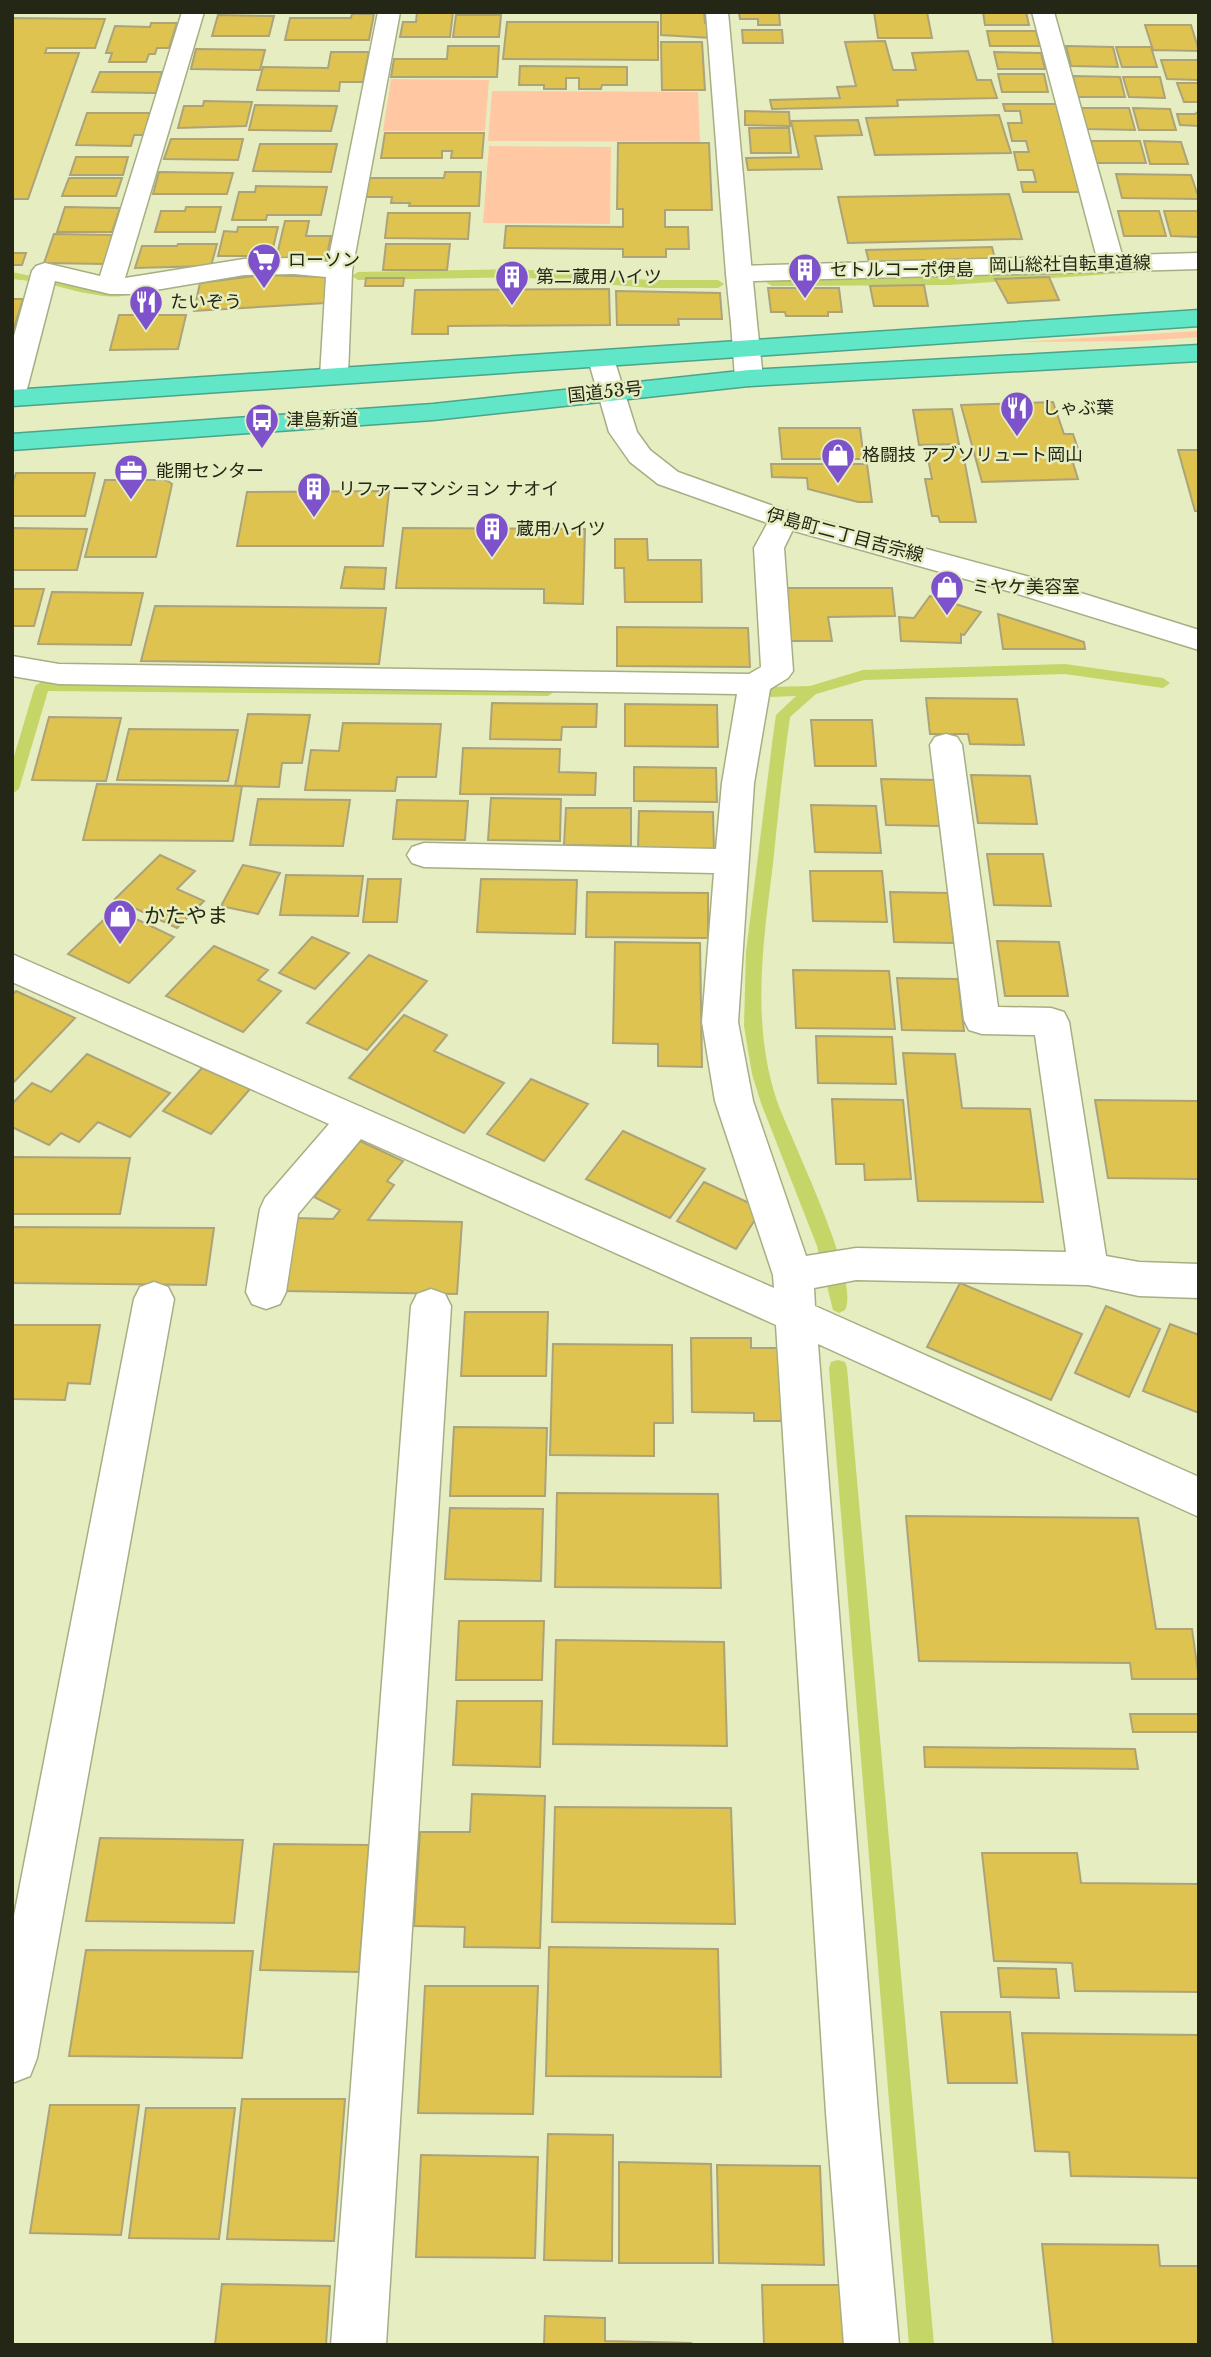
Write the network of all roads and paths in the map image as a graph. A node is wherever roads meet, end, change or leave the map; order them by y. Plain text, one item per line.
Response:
1 (193, 12) edge
2 (390, 12) edge
3 (718, 12) edge
4 (1042, 12) edge
5 (1199, 261) edge
6 (1111, 262) junction
7 (339, 271) junction
8 (739, 274) junction
9 (12, 279) edge
10 (43, 282) junction
11 (110, 286) junction
12 (1199, 318) edge
13 (745, 335) junction
14 (1199, 353) edge
15 (601, 359) junction
16 (334, 376) junction
17 (749, 378) junction
18 (610, 391) junction
19 (12, 396) edge
20 (348, 418) junction
21 (12, 426) edge
22 (12, 442) edge
23 (783, 519) junction
24 (1199, 640) edge
25 (12, 666) edge
26 (755, 684) junction
27 (946, 745) dead end
28 (424, 855) dead end
29 (732, 861) junction
30 (12, 967) edge
31 (354, 1121) junction
32 (1088, 1269) junction
33 (1199, 1281) edge
34 (800, 1289) junction
35 (266, 1292) dead end
36 (154, 1299) dead end
37 (431, 1306) dead end
38 (1199, 1498) edge
39 (12, 2058) edge
40 (358, 2345) edge
41 (872, 2345) edge

1 - 11 street
2 - 7 street
3 - 8 street
4 - 6 street
5 - 6 street, 岡山総社自転車道線
6 - 8 street, 岡山総社自転車道線
7 - 11 street
7 - 16 street
8 - 13 street
9 - 10 street
10 - 11 street
10 - 19 street
12 - 13 highway, 国道53号
13 - 15 highway, 国道53号
13 - 17 street
14 - 17 highway, 国道53号
15 - 16 highway, 国道53号
15 - 18 street, 伊島町二丁目吉宗線
16 - 19 highway, 国道53号
17 - 18 highway, 国道53号
18 - 20 highway, 国道53号
18 - 23 street, 伊島町二丁目吉宗線
20 - 21 highway
20 - 22 highway, 国道53号
23 - 24 street, 伊島町二丁目吉宗線
23 - 26 street
25 - 26 street
26 - 29 street
27 - 32 street
28 - 29 street
29 - 34 street
30 - 31 street
31 - 34 street
31 - 35 street
32 - 33 street
32 - 34 street
34 - 38 street
34 - 41 street
36 - 39 street
37 - 40 street

